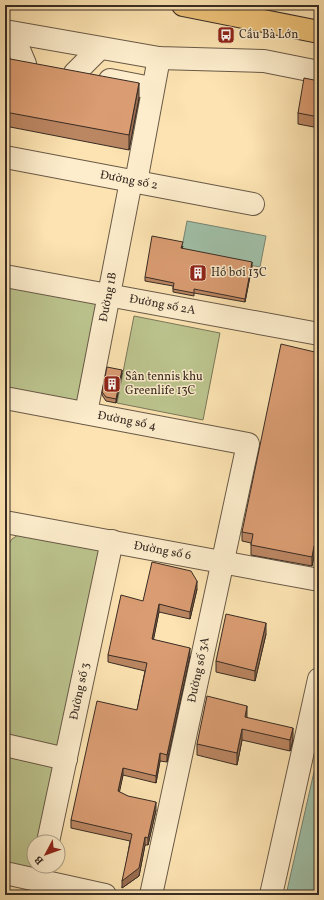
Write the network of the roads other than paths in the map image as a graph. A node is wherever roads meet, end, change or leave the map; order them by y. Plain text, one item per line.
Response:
1 (182, 5) edge
2 (9, 32) edge
3 (319, 32) edge
4 (99, 49) junction
5 (160, 58) junction
6 (15, 62) edge
7 (319, 72) edge
8 (75, 73) junction
9 (146, 87) dead end
10 (5, 157) edge
11 (133, 181) junction
12 (253, 204) dead end
13 (5, 276) edge
14 (109, 296) junction
15 (319, 334) edge
16 (5, 398) edge
17 (86, 413) junction
18 (248, 444) joint
19 (5, 522) edge
20 (112, 541) junction
21 (222, 562) junction
22 (319, 580) edge
23 (319, 679) edge
24 (5, 745) edge
25 (66, 759) junction
26 (50, 834) edge
27 (5, 873) edge
28 (40, 881) edge
29 (105, 895) edge
30 (151, 895) edge
31 (272, 895) edge

1 - 3 main road
2 - 4 street
2 - 6 street
4 - 5 street
4 - 8 street
5 - 7 street
5 - 11 street, Đường 1B
6 - 8 street
8 - 9 street
10 - 11 street, Đường số 2
11 - 12 street, Đường số 2
11 - 14 street, Đường 1B
13 - 14 street, Đường số 2A
14 - 15 street, Đường số 2A
14 - 17 street, Đường 1B
16 - 17 street, Đường số 4
17 - 18 street, Đường số 4
18 - 21 street, Đường số 3A
19 - 20 street, Đường số 6
20 - 21 street, Đường số 6
20 - 25 street, Đường số 3
21 - 22 street, Đường số 6
21 - 30 street, Đường số 3A
23 - 31 street
24 - 25 street
25 - 26 street, Đường số 3
27 - 28 street
28 - 29 street

